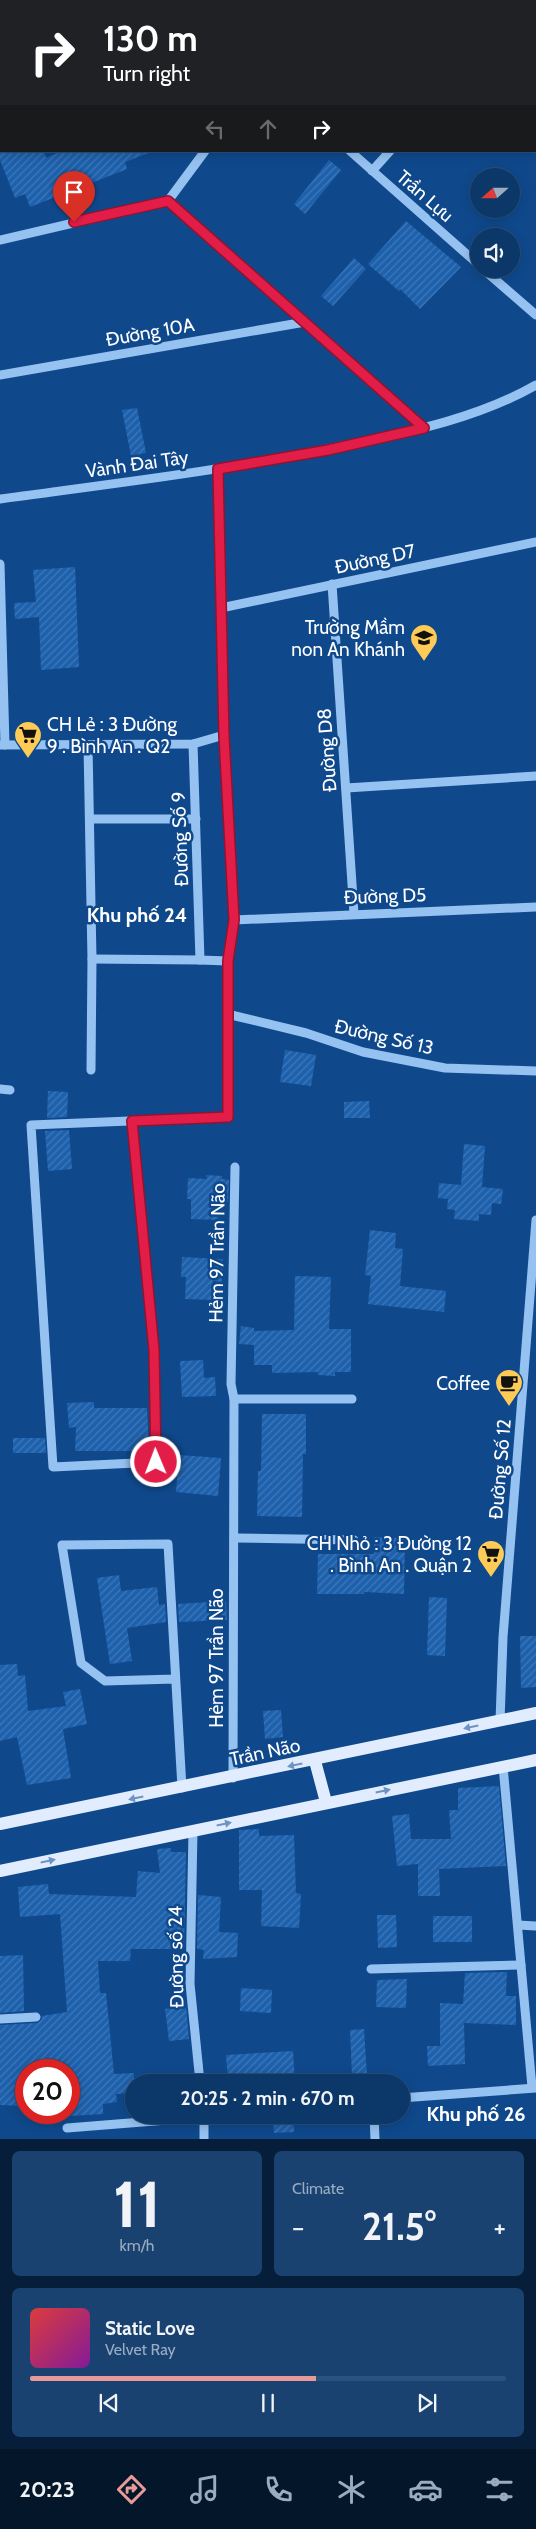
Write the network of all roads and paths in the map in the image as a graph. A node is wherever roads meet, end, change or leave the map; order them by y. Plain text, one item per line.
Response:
1 (204, 152) edge
2 (351, 152) edge
3 (389, 152) edge
4 (372, 170) junction
5 (168, 201) junction
6 (0, 240) edge
7 (470, 257) edge
8 (493, 278) edge
9 (536, 315) edge
10 (305, 322) junction
11 (0, 375) edge
12 (536, 385) edge
13 (424, 428) junction
14 (218, 469) junction
15 (0, 499) edge
16 (536, 542) edge
17 (0, 564) edge
18 (332, 584) junction
19 (221, 608) junction
20 (224, 736) junction
21 (194, 744) junction
22 (3, 745) edge
23 (88, 745) junction
24 (536, 776) edge
25 (346, 788) junction
26 (90, 819) junction
27 (196, 819) junction
28 (536, 907) edge
29 (354, 914) junction
30 (234, 920) junction
31 (92, 959) junction
32 (200, 960) junction
33 (228, 961) junction
34 (227, 1014) junction
35 (91, 1070) dead end
36 (536, 1071) edge
37 (0, 1089) edge
38 (10, 1090) dead end
39 (132, 1121) junction
40 (236, 1167) dead end
41 (536, 1220) edge
42 (234, 1399) junction
43 (352, 1399) dead end
44 (234, 1538) junction
45 (354, 1540) dead end
46 (175, 1679) junction
47 (536, 1713) edge
48 (500, 1721) junction
49 (536, 1760) edge
50 (315, 1761) junction
51 (504, 1766) junction
52 (234, 1778) junction
53 (182, 1788) junction
54 (326, 1802) junction
55 (0, 1824) edge
56 (193, 1830) junction
57 (0, 1871) edge
58 (518, 1925) junction
59 (536, 1926) edge
60 (521, 1965) junction
61 (371, 1969) dead end
62 (36, 2017) dead end
63 (0, 2019) edge
64 (199, 2074) edge
65 (534, 2088) edge
66 (410, 2097) edge
67 (125, 2123) edge
68 (204, 2124) edge
69 (374, 2124) edge
70 (67, 2128) dead end
71 (204, 2139) edge
72 (375, 2139) edge

1 - 5 street
2 - 4 street, Trần Lựu
3 - 4 street
4 - 7 street, Trần Lựu
5 - 6 street
5 - 10 street
8 - 9 street
10 - 11 street, Đường 10A
10 - 13 street
12 - 13 street, Vành Đai Tây
13 - 14 street, Vành Đai Tây
14 - 15 street, Vành Đai Tây
14 - 19 street
16 - 18 street, Đường D7
17 - 22 street
18 - 19 street, Đường D7
18 - 25 street, Đường D8
19 - 20 street
20 - 21 street
20 - 30 street
21 - 23 street
21 - 27 street, Đường Số 9
22 - 23 street
23 - 26 street
24 - 25 street
25 - 29 street, Đường D8
26 - 27 street
26 - 31 street
27 - 32 street, Đường Số 9
28 - 29 street, Đường D5
29 - 30 street, Đường D5
30 - 33 street
31 - 32 street
31 - 35 street
32 - 33 street
33 - 34 street
34 - 36 street, Đường Số 13
34 - 39 street
37 - 38 street
39 - 39 street
40 - 42 street, Hẻm 97 Trần Não
41 - 48 street, Đường Số 12
42 - 43 street
42 - 44 street, Hẻm 97 Trần Não
44 - 45 street
44 - 52 street, Hẻm 97 Trần Não
46 - 46 street
46 - 53 street
47 - 48 main road, Trần Não
48 -> 50 main road, Trần Não
49 - 51 main road
50 -> 52 main road, Trần Não
50 - 54 main road
54 -> 51 main road
51 - 58 street
52 - 53 main road, Trần Não
53 -> 55 main road, Trần Não
56 -> 54 main road
57 -> 56 main road
56 - 64 street, Đường số 24
58 - 59 street
58 - 60 street
60 - 61 street
60 - 65 street
62 - 63 street
65 - 66 street
67 - 70 street
68 - 71 street
69 - 72 street

